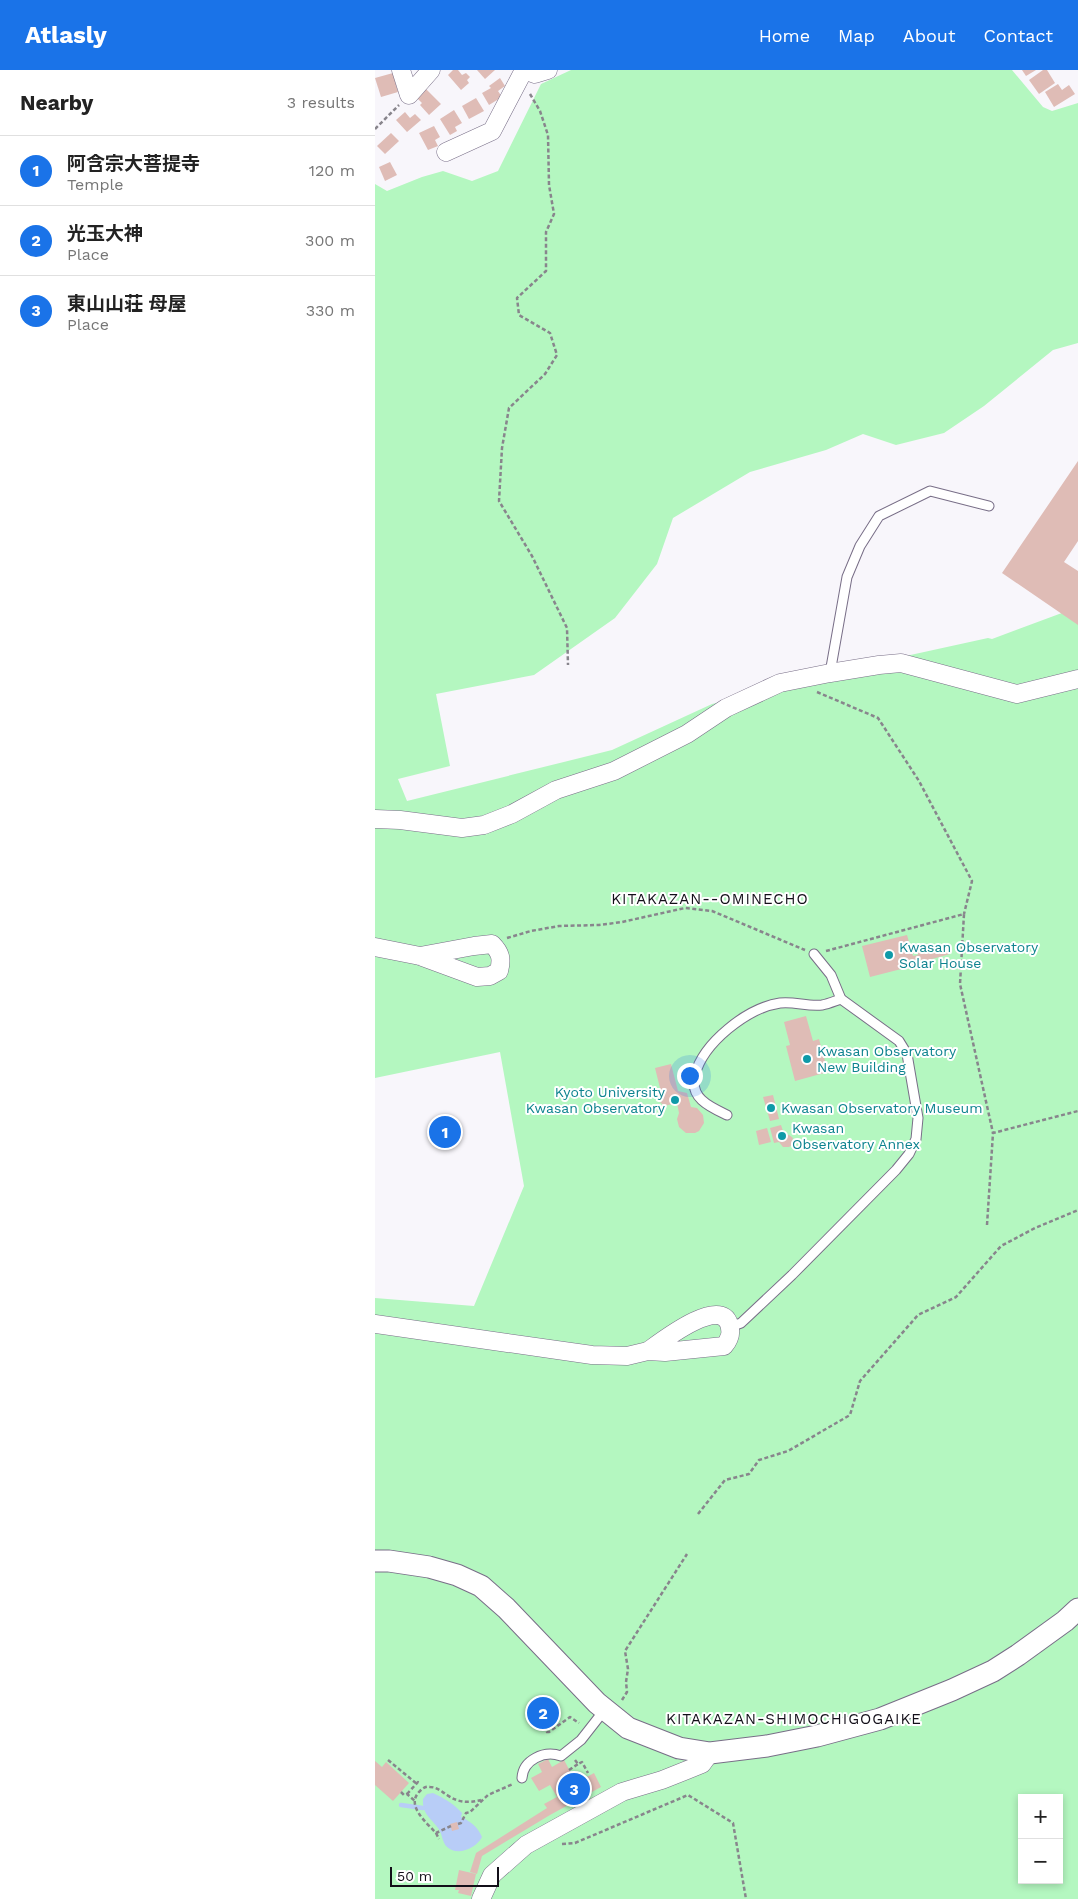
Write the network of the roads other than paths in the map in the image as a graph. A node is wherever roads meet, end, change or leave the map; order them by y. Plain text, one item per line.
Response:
1 (401, 70) edge
2 (431, 70) edge
3 (524, 70) edge
4 (548, 70) edge
5 (446, 152) dead end
6 (989, 506) dead end
7 (830, 673) junction
8 (1078, 679) edge
9 (375, 819) edge
10 (474, 946) junction
11 (375, 947) edge
12 (814, 954) road end
13 (420, 956) junction
14 (477, 977) junction
15 (841, 999) junction
16 (727, 1115) dead end
17 (375, 1324) edge
18 (730, 1327) junction
19 (649, 1350) junction
20 (375, 1561) edge
21 (1078, 1609) edge
22 (606, 1710) junction
23 (710, 1753) junction
24 (520, 1780) road end
25 (481, 1899) edge

1 - 2 street
3 - 4 street
3 - 5 street
6 - 7 lane
7 - 8 street
7 - 9 street
10 - 13 street
10 - 14 street
10 - 14 street
11 - 13 street
12 - 15 lane
13 - 14 street
15 - 16 lane
15 - 18 lane
17 - 19 street
18 - 19 street
18 - 19 street
20 - 22 street
21 - 23 street
22 - 23 street
22 - 24 lane
23 - 25 street

